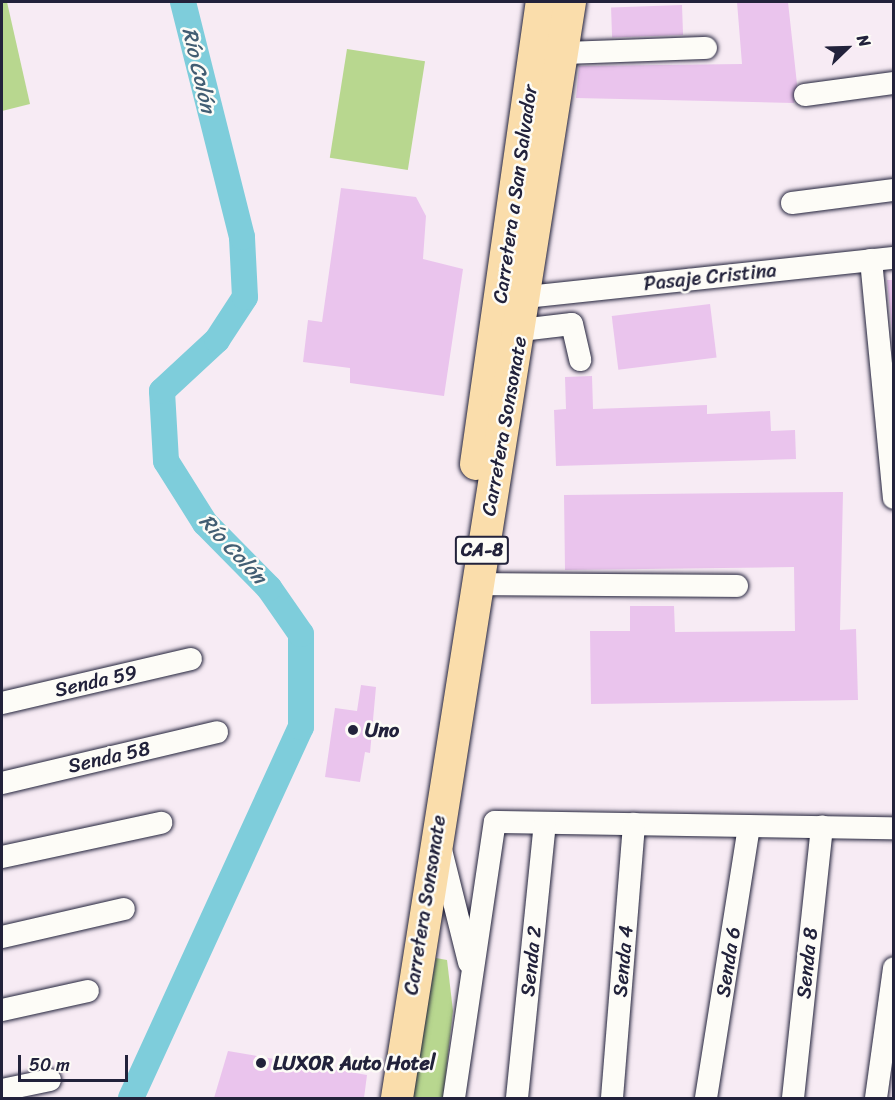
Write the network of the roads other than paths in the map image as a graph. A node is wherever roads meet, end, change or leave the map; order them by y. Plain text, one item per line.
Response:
1 (542, 2) edge
2 (570, 2) edge
3 (706, 48) dead end
4 (562, 53) junction
5 (894, 83) edge
6 (805, 95) dead end
7 (894, 190) edge
8 (792, 203) dead end
9 (894, 258) edge
10 (871, 260) junction
11 (527, 297) junction
12 (521, 330) junction
13 (580, 360) dead end
14 (889, 407) edge
15 (894, 498) edge
16 (476, 584) junction
17 (737, 586) dead end
18 (191, 659) dead end
19 (2, 703) edge
20 (217, 732) dead end
21 (2, 783) edge
22 (161, 823) dead end
23 (545, 823) junction
24 (634, 824) junction
25 (749, 826) junction
26 (822, 827) junction
27 (894, 828) edge
28 (436, 830) junction
29 (2, 857) edge
30 (124, 909) dead end
31 (2, 937) edge
32 (894, 968) edge
33 (472, 978) junction
34 (88, 991) dead end
35 (2, 1010) edge
36 (50, 1080) dead end
37 (2, 1090) edge
38 (377, 1098) edge
39 (397, 1098) edge
40 (454, 1098) edge
41 (518, 1098) edge
42 (612, 1098) edge
43 (706, 1098) edge
44 (793, 1098) edge
45 (876, 1098) edge

1 - 38 highway, Carretera a San Salvador / CA-8
2 - 4 highway, Carretera Sonsonate / CA-8
3 - 4 street
4 - 11 highway, Carretera Sonsonate / CA-8
5 - 6 street
7 - 8 street
9 - 10 street, Pasaje Cristina
10 - 11 street, Pasaje Cristina
10 - 14 street
11 - 12 highway, Carretera Sonsonate / CA-8
12 - 13 street
12 - 16 highway, Carretera Sonsonate / CA-8
14 - 15 street
16 - 17 street
16 - 28 highway, Carretera Sonsonate / CA-8
18 - 19 street, Senda 59
20 - 21 street, Senda 58
22 - 29 street
23 - 24 street
23 - 33 street
23 - 41 street, Senda 2
24 - 25 street
24 - 42 street, Senda 4
25 - 26 street
25 - 43 street, Senda 6
26 - 27 street
26 - 44 street, Senda 8
28 - 33 street
28 - 39 highway, Carretera Sonsonate / CA-8
30 - 31 street
32 - 45 street
33 - 40 street
34 - 35 street
36 - 37 street

